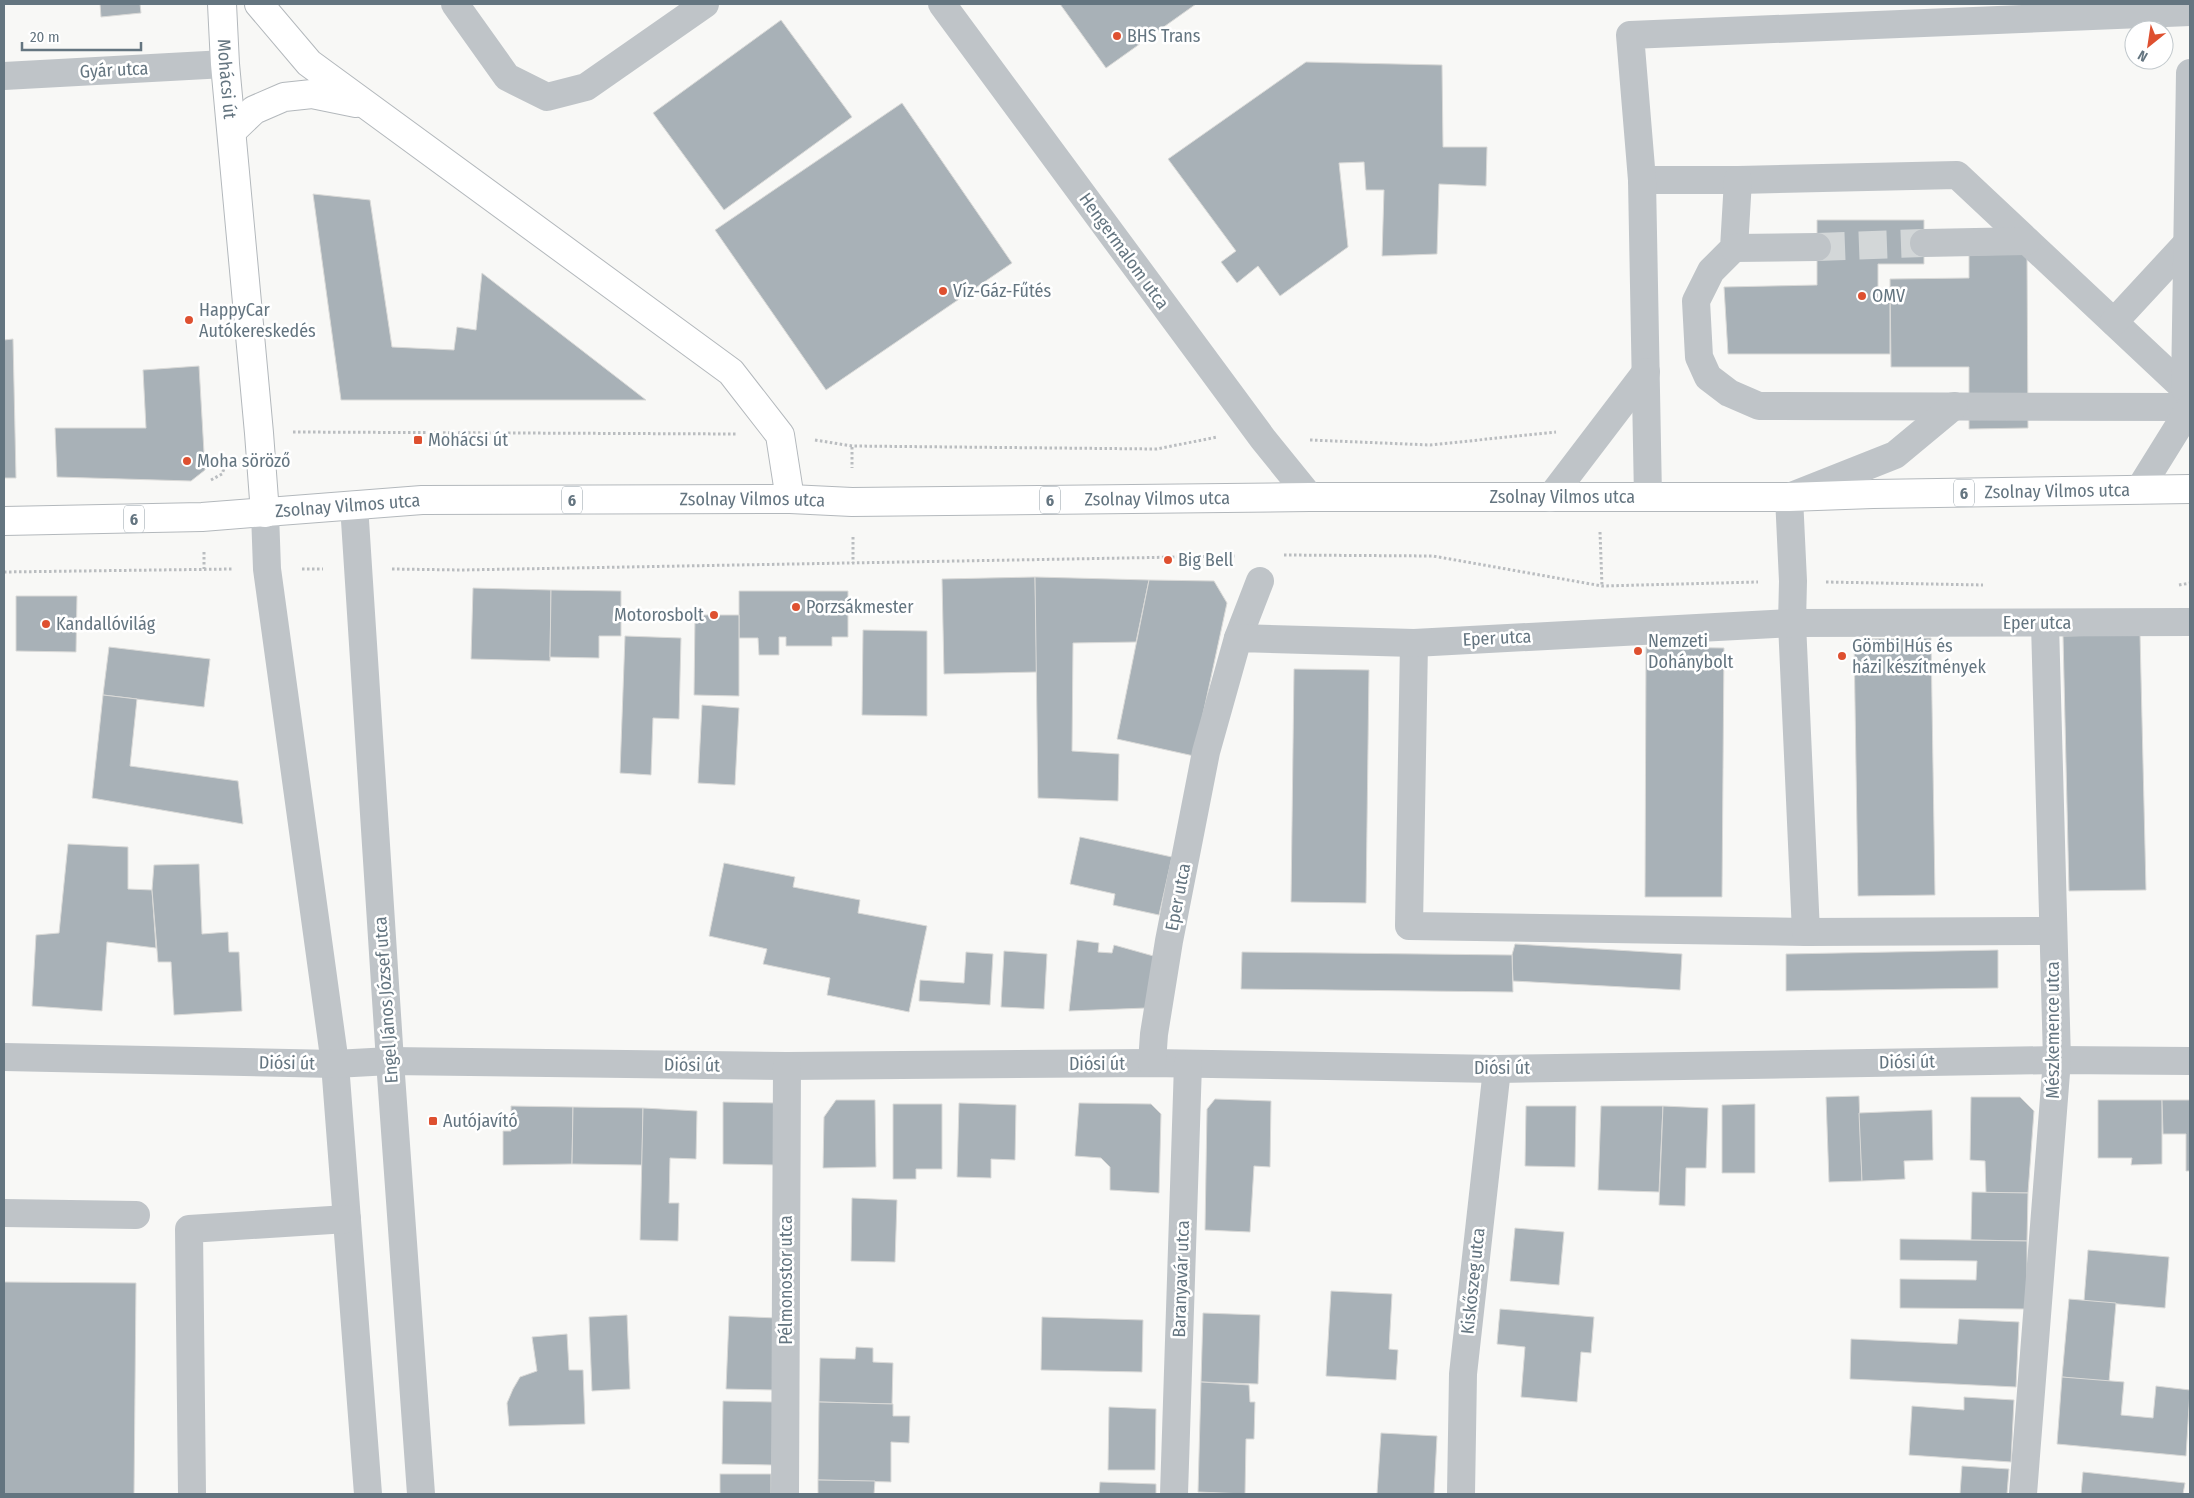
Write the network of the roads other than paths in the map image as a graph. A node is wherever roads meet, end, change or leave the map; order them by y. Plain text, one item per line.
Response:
1 (222, 4) edge
2 (259, 4) edge
3 (455, 4) edge
4 (705, 4) edge
5 (942, 4) edge
6 (2190, 12) edge
7 (225, 64) junction
8 (2190, 72) edge
9 (4, 76) edge
10 (362, 104) junction
11 (232, 131) junction
12 (1642, 180) junction
13 (1738, 180) junction
14 (2027, 241) junction
15 (2188, 242) junction
16 (1924, 243) tunnel mouth
17 (1817, 247) tunnel mouth
18 (1734, 248) junction
19 (2114, 322) junction
20 (1646, 372) junction
21 (2189, 402) edge
22 (1954, 406) junction
23 (2190, 489) edge
24 (2139, 490) junction
25 (1310, 497) junction
26 (1648, 497) junction
27 (1789, 497) junction
28 (1550, 498) junction
29 (790, 499) junction
30 (354, 505) junction
31 (264, 513) junction
32 (4, 521) edge
33 (1260, 581) dead end
34 (2190, 622) edge
35 (1792, 623) junction
36 (2045, 624) junction
37 (1238, 638) junction
38 (1414, 643) junction
39 (2053, 931) junction
40 (1806, 932) junction
41 (4, 1057) edge
42 (2057, 1060) junction
43 (390, 1061) junction
44 (2190, 1061) edge
45 (1152, 1063) junction
46 (335, 1064) junction
47 (1188, 1064) junction
48 (788, 1066) junction
49 (1497, 1069) junction
50 (4, 1213) edge
51 (136, 1216) dead end
52 (347, 1219) junction
53 (192, 1494) edge
54 (368, 1494) edge
55 (421, 1494) edge
56 (785, 1494) edge
57 (1174, 1494) edge
58 (1461, 1494) edge
59 (2023, 1494) edge

1 - 7 main road, Mohácsi út
2 - 10 main road
3 - 4 street
5 - 25 street, Hengermalom utca
6 - 12 street
7 - 9 street, Gyár utca
7 - 11 main road, Mohácsi út
8 - 15 street
10 - 11 main road
10 - 29 main road
11 - 31 main road, Mohácsi út
12 - 13 street
12 - 20 street
13 - 14 street
13 - 18 street
14 - 16 street
14 - 19 street
15 - 19 street
15 - 21 street
17 - 18 street
18 - 22 street
19 - 21 street
20 - 26 street
20 - 28 street
21 - 22 street
21 - 24 street
22 - 27 street
23 - 24 main road, Zsolnay Vilmos utca / 6
24 - 27 main road, Zsolnay Vilmos utca / 6
25 - 28 main road, Zsolnay Vilmos utca / 6
25 - 29 main road, Zsolnay Vilmos utca / 6
26 - 27 main road, Zsolnay Vilmos utca / 6
26 - 28 main road, Zsolnay Vilmos utca / 6
27 - 35 street
29 - 30 main road, Zsolnay Vilmos utca / 6
30 - 31 main road, Zsolnay Vilmos utca / 6
30 - 43 street, Engel János József utca
31 - 32 main road, Zsolnay Vilmos utca / 6
31 - 46 street
33 - 37 street
34 - 36 street, Eper utca
35 - 36 street, Eper utca
35 - 38 street, Eper utca
35 - 40 street
36 - 39 street, Mészkemence utca
37 - 38 street, Eper utca
37 - 45 street, Eper utca
38 - 40 street
39 - 40 street
39 - 42 street, Mészkemence utca
41 - 46 street, Diósi út
42 - 44 street, Diósi út
42 - 49 street, Diósi út
42 - 59 street, Mészkemence utca
43 - 46 street, Diósi út
43 - 48 street, Diósi út
43 - 55 street, Engel János József utca
45 - 47 street, Diósi út
45 - 48 street, Diósi út
46 - 52 street
47 - 49 street, Diósi út
47 - 57 street, Baranyavár utca
48 - 56 street, Pélmonostor utca
49 - 58 street, Kiskőszeg utca
50 - 51 street
52 - 53 street
52 - 54 street

